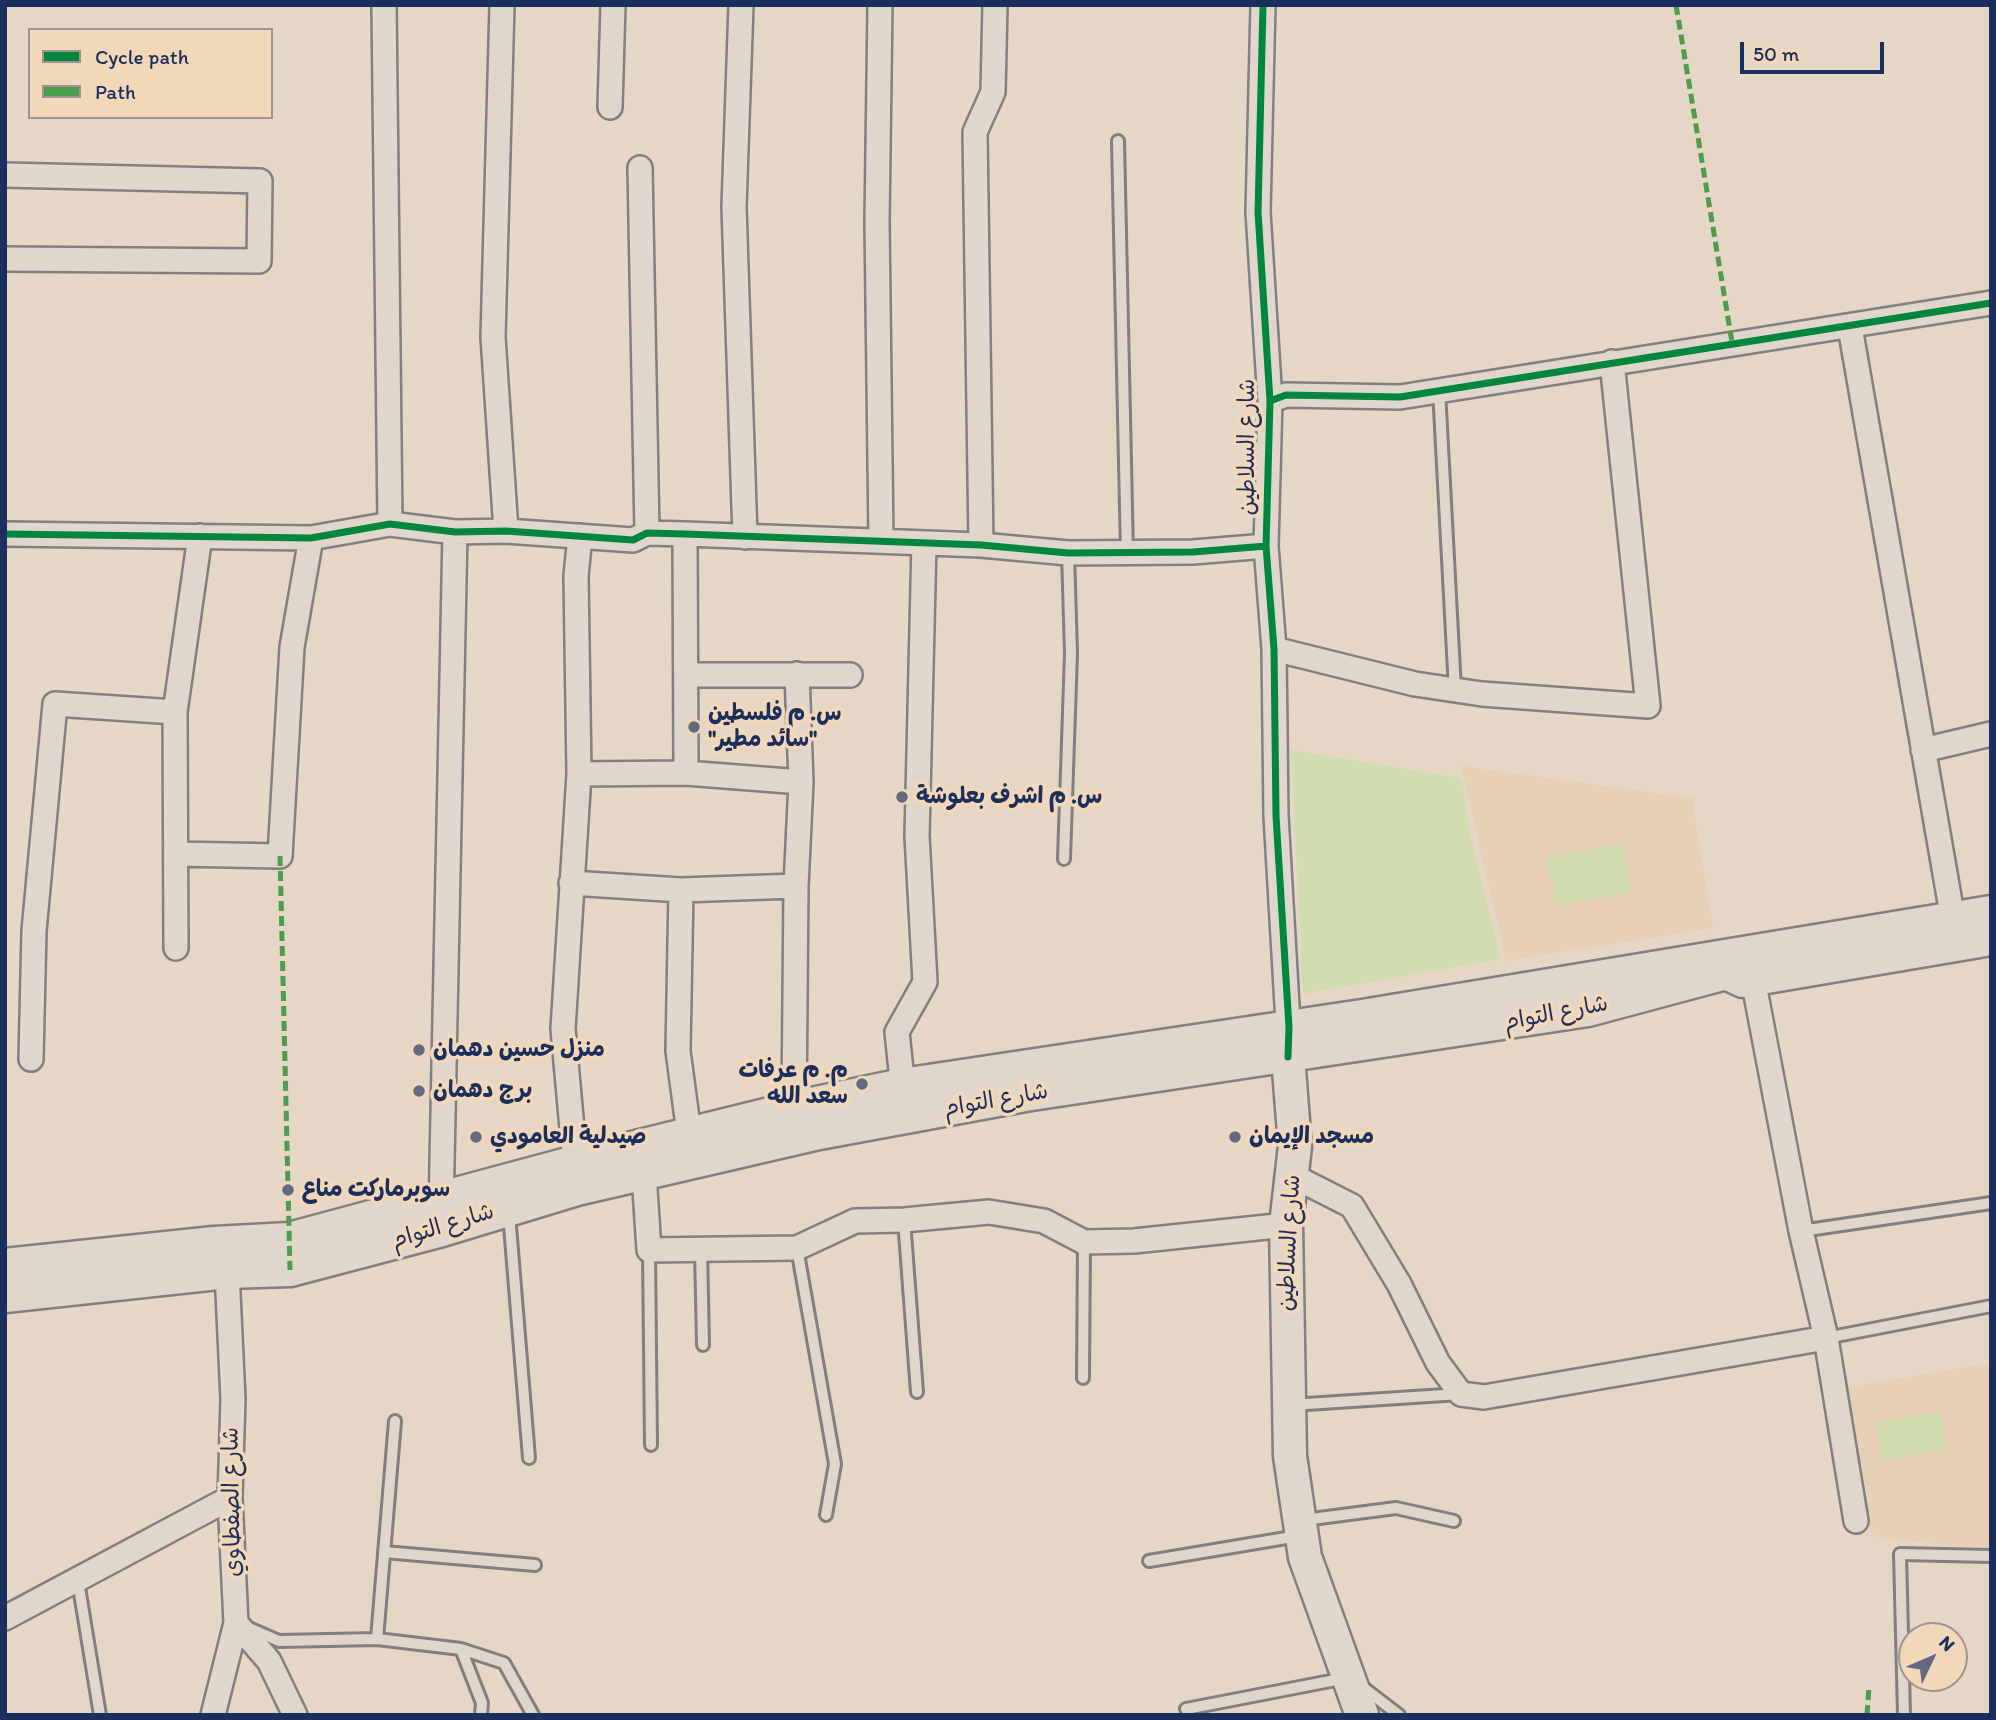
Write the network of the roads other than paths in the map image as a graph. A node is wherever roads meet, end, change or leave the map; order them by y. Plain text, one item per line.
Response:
1 (384, 5) edge
2 (502, 5) edge
3 (614, 5) edge
4 (741, 5) edge
5 (880, 5) edge
6 (995, 5) edge
7 (1264, 5) edge
8 (610, 107) dead end
9 (1118, 141) dead end
10 (640, 168) dead end
11 (5, 175) edge
12 (5, 259) edge
13 (1991, 303) edge
14 (1850, 327) junction
15 (1612, 362) junction
16 (1439, 390) junction
17 (1270, 401) junction
18 (390, 524) junction
19 (506, 531) junction
20 (455, 532) junction
21 (647, 533) junction
22 (5, 534) edge
23 (685, 534) junction
24 (200, 536) junction
25 (580, 536) junction
26 (745, 537) junction
27 (311, 538) junction
28 (881, 541) junction
29 (924, 543) junction
30 (981, 545) junction
31 (1266, 546) junction
32 (1068, 553) junction
33 (1127, 554) junction
34 (1274, 649) junction
35 (797, 674) junction
36 (686, 675) junction
37 (850, 675) dead end
38 (1455, 690) junction
39 (175, 712) junction
40 (1991, 734) edge
41 (1923, 750) junction
42 (686, 773) junction
43 (579, 774) junction
44 (801, 782) junction
45 (176, 854) junction
46 (1064, 859) dead end
47 (571, 883) junction
48 (796, 886) junction
49 (681, 890) junction
50 (1991, 912) edge
51 (1955, 931) junction
52 (1991, 939) edge
53 (176, 948) dead end
54 (1753, 979) junction
55 (1289, 1042) junction
56 (30, 1059) dead end
57 (902, 1085) junction
58 (794, 1108) junction
59 (906, 1117) junction
60 (691, 1147) junction
61 (575, 1162) junction
62 (644, 1174) junction
63 (1293, 1176) junction
64 (439, 1197) junction
65 (1991, 1203) edge
66 (509, 1208) junction
67 (904, 1220) junction
68 (1286, 1225) junction
69 (442, 1230) junction
70 (1801, 1231) junction
71 (1084, 1242) junction
72 (797, 1248) junction
73 (649, 1250) junction
74 (701, 1250) junction
75 (5, 1265) edge
76 (227, 1272) junction
77 (5, 1296) edge
78 (1991, 1306) edge
79 (1826, 1338) junction
80 (704, 1345) dead end
81 (1083, 1378) dead end
82 (917, 1392) dead end
83 (1461, 1394) junction
84 (1288, 1405) junction
85 (395, 1421) dead end
86 (651, 1445) dead end
87 (529, 1458) dead end
88 (230, 1498) junction
89 (826, 1515) dead end
90 (1454, 1521) dead end
91 (1856, 1521) dead end
92 (1299, 1528) junction
93 (384, 1552) junction
94 (1991, 1556) edge
95 (1149, 1561) dead end
96 (535, 1565) dead end
97 (78, 1581) junction
98 (5, 1618) edge
99 (236, 1623) junction
100 (377, 1639) junction
101 (461, 1648) junction
102 (1349, 1677) junction
103 (1186, 1709) dead end
104 (100, 1715) edge
105 (213, 1715) edge
106 (295, 1715) edge
107 (481, 1715) edge
108 (533, 1715) edge
109 (1362, 1715) edge
110 (1399, 1715) edge
111 (1904, 1715) edge

1 - 18 street
2 - 19 street
3 - 8 street
4 - 26 street
5 - 28 street
6 - 30 street
7 - 17 street, شارع السلاطين
9 - 33 lane
10 - 21 street
11 - 12 street
13 - 14 street
14 - 15 street
14 - 41 street
15 - 16 street
15 - 38 street
16 - 17 street
16 - 38 lane
17 - 31 street, شارع السلاطين
18 - 20 street
18 - 27 street
19 - 20 street
19 - 25 street
20 - 64 street
21 - 23 street
21 - 25 street
22 - 24 street
23 - 26 street
23 - 36 street
24 - 27 street
24 - 39 street
25 - 43 street
26 - 28 street
27 - 45 street
28 - 29 street
29 - 30 street
29 - 57 street
30 - 32 street
31 - 33 street
31 - 34 street, شارع السلاطين
32 - 33 street
32 - 46 lane
34 - 38 street
34 - 55 street, شارع السلاطين
35 - 36 street
35 - 37 street
35 - 44 street
36 - 42 street
39 - 45 street
39 - 56 street
40 - 41 street
41 - 51 street
42 - 43 street
42 - 44 street
43 - 47 street
44 - 48 street
45 - 53 street
47 - 49 street
47 - 61 street
48 - 49 street
48 - 58 street
49 - 60 street
50 - 51 main road, شارع التوام
51 - 52 main road, شارع التوام
51 - 54 main road, شارع التوام
51 - 55 main road, شارع التوام
54 - 55 main road, شارع التوام
54 - 70 street
55 - 57 main road, شارع التوام
55 - 59 main road, شارع التوام
55 - 63 main road, شارع السلاطين
57 - 58 main road, شارع التوام
57 - 59 street
58 - 60 main road, شارع التوام
59 - 60 main road, شارع التوام
60 - 61 main road, شارع التوام
60 - 62 main road, شارع التوام
61 - 64 main road, شارع التوام
62 - 66 main road, شارع التوام
62 - 73 street
63 - 68 main road, شارع السلاطين
63 - 83 street
64 - 69 street
64 - 75 main road, شارع التوام
65 - 70 lane
66 - 69 main road, شارع التوام
66 - 87 lane
67 - 71 street
67 - 72 street
67 - 82 lane
68 - 71 street
68 - 84 main road, شارع السلاطين
69 - 76 main road, شارع التوام
70 - 79 street
71 - 81 lane
72 - 74 street
72 - 89 lane
73 - 74 street
73 - 86 lane
74 - 80 lane
76 - 77 main road, شارع التوام
76 - 88 street, شارع الصفطاوي
78 - 79 lane
79 - 83 street
79 - 91 street
83 - 84 lane
84 - 92 main road, شارع السلاطين
85 - 93 lane
88 - 97 street
88 - 99 street, شارع الصفطاوي
90 - 92 lane
92 - 95 lane
92 - 102 main road, شارع السلاطين
93 - 96 lane
93 - 100 lane
94 - 111 lane
97 - 98 street
97 - 104 lane
99 - 100 lane
99 - 105 street, شارع الصفطاوي
99 - 106 street
100 - 101 lane
101 - 107 lane
101 - 108 lane
102 - 103 lane
102 - 109 main road, شارع السلاطين
102 - 110 lane

